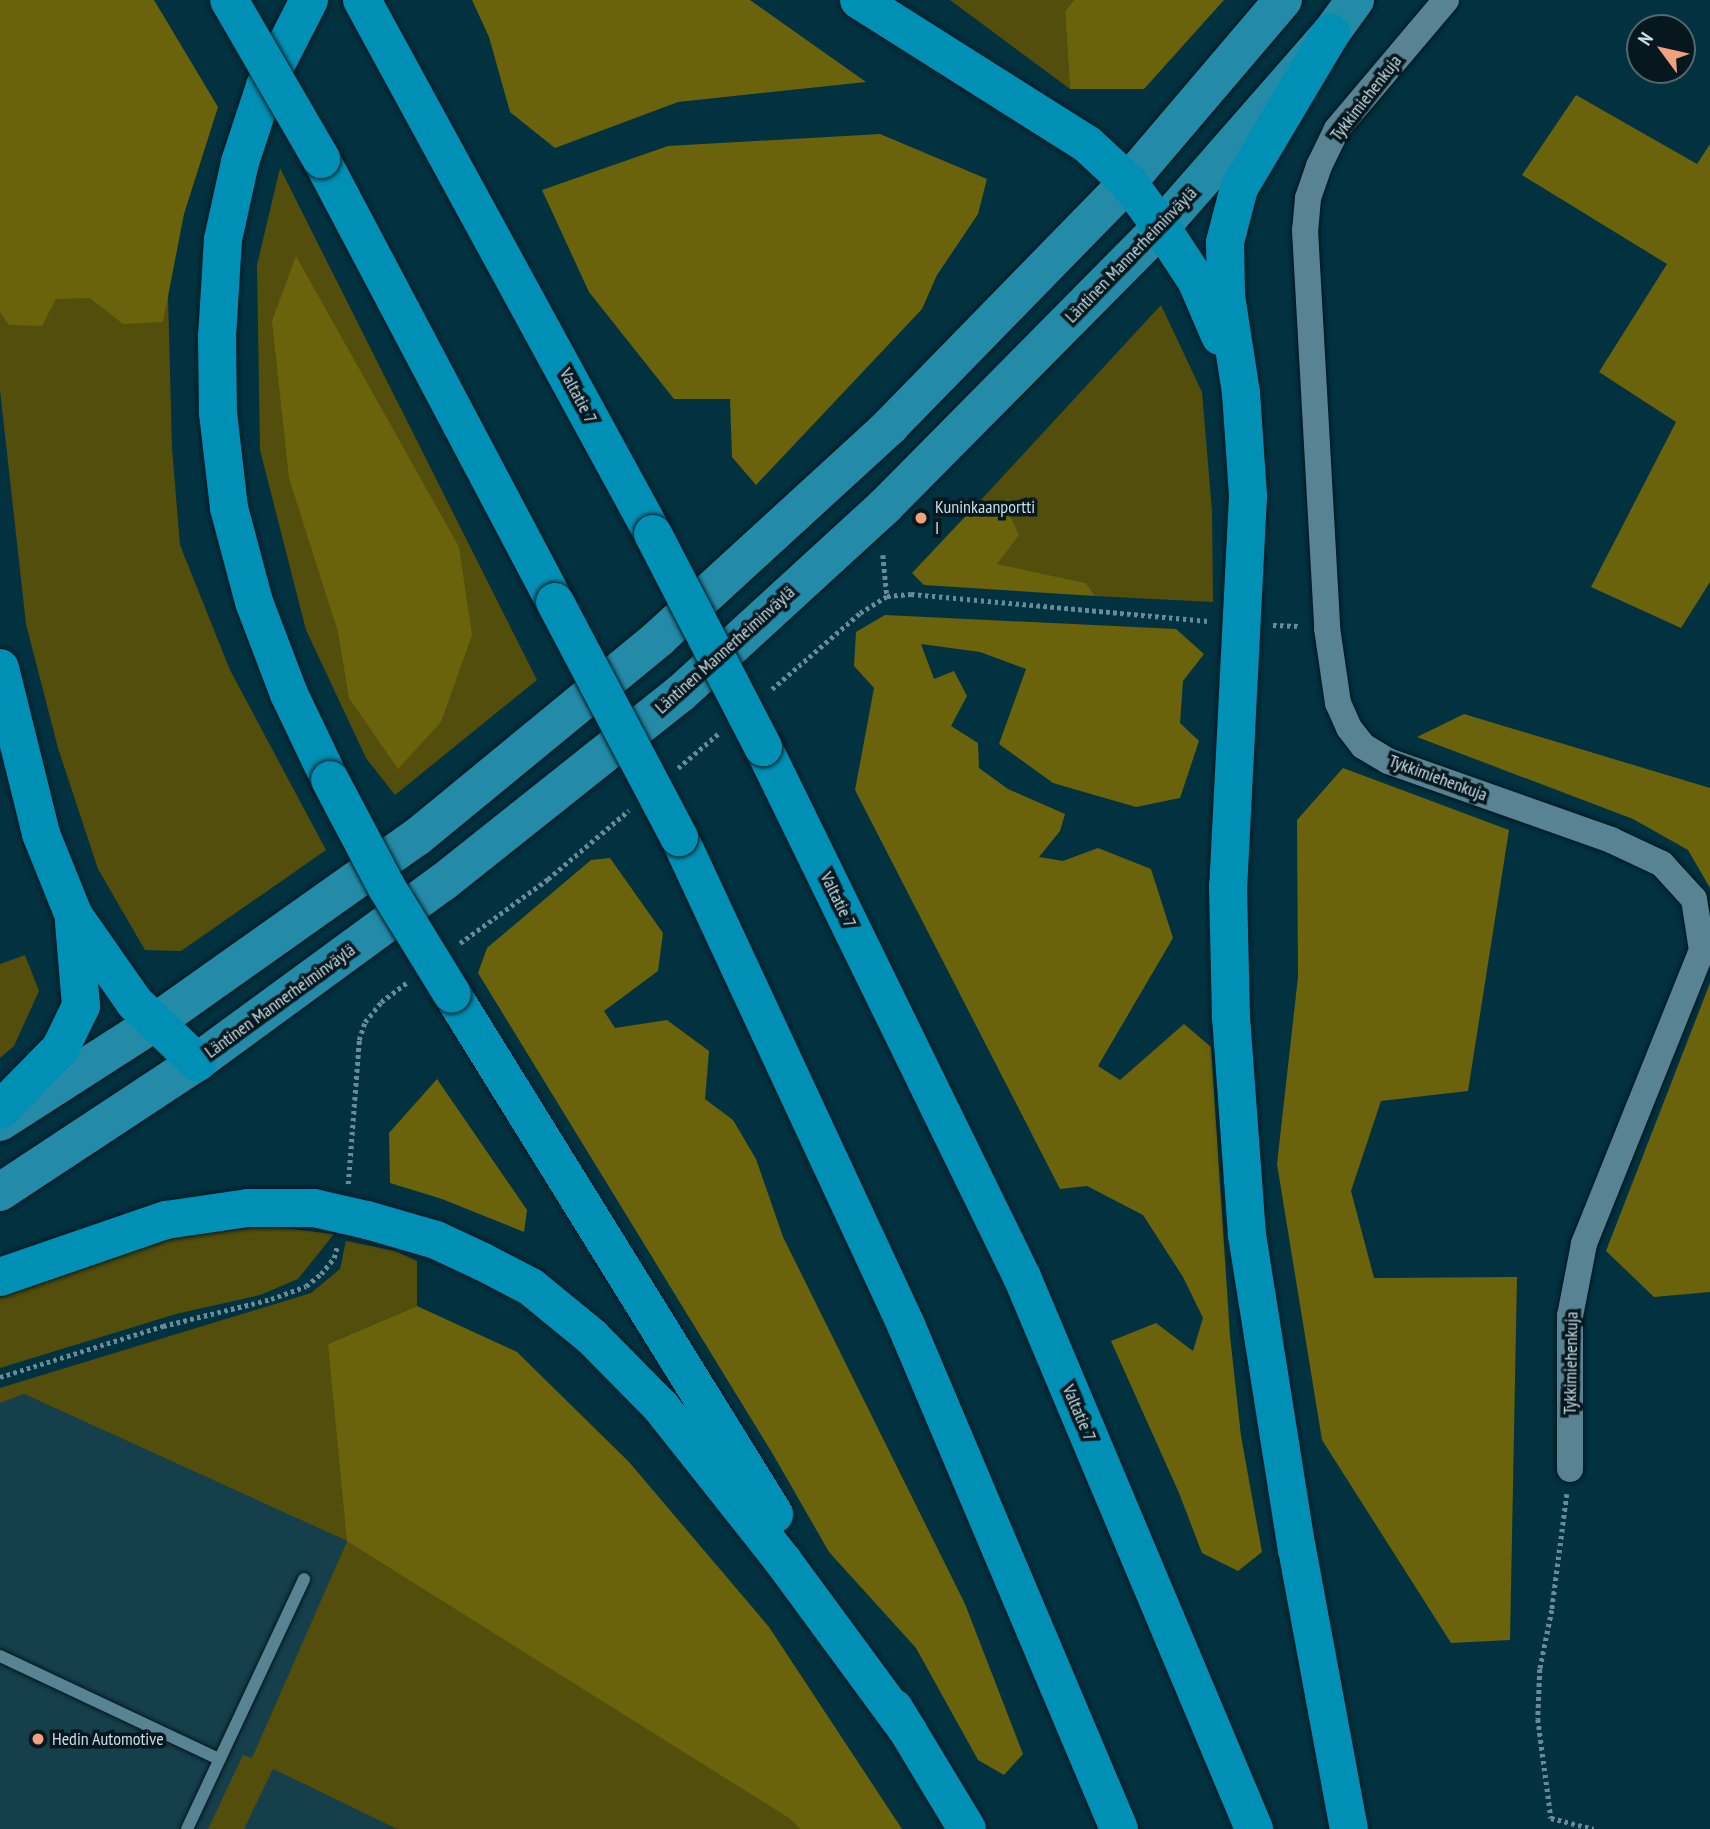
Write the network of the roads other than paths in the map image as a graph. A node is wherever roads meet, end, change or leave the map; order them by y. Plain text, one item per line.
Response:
1 (229, 0) edge
2 (309, 0) edge
3 (362, 0) edge
4 (859, 0) edge
5 (1283, 0) edge
6 (1355, 0) edge
7 (1446, 0) edge
8 (1331, 33) junction
9 (1128, 182) junction
10 (1161, 227) junction
11 (1241, 393) junction
12 (0, 668) edge
13 (74, 916) junction
14 (154, 1023) junction
15 (197, 1062) junction
16 (0, 1110) edge
17 (0, 1122) edge
18 (0, 1192) edge
19 (0, 1277) edge
20 (1570, 1469) road end
21 (304, 1579) dead end
22 (0, 1656) edge
23 (908, 1731) junction
24 (219, 1759) junction
25 (187, 1829) edge
26 (967, 1829) edge
27 (1119, 1829) edge
28 (1254, 1829) edge
29 (1349, 1829) edge

1 - 27 highway, bridge
2 - 23 highway, bridge
3 - 28 highway, Valtatie 7, bridge
4 - 9 highway
5 - 9 main road
6 - 8 main road, Läntinen Mannerheiminväylä
7 - 20 street, Tykkimiehenkuja
8 - 10 main road, Läntinen Mannerheiminväylä
8 - 11 highway
9 - 10 highway
9 - 14 main road
10 - 11 highway
10 - 15 main road, Läntinen Mannerheiminväylä
11 - 29 highway
12 - 13 highway
13 - 14 highway
13 - 16 highway
14 - 15 highway
14 - 17 main road
15 - 18 main road, Läntinen Mannerheiminväylä
19 - 23 highway
21 - 24 lane
22 - 24 lane
23 - 26 highway
24 - 25 lane

